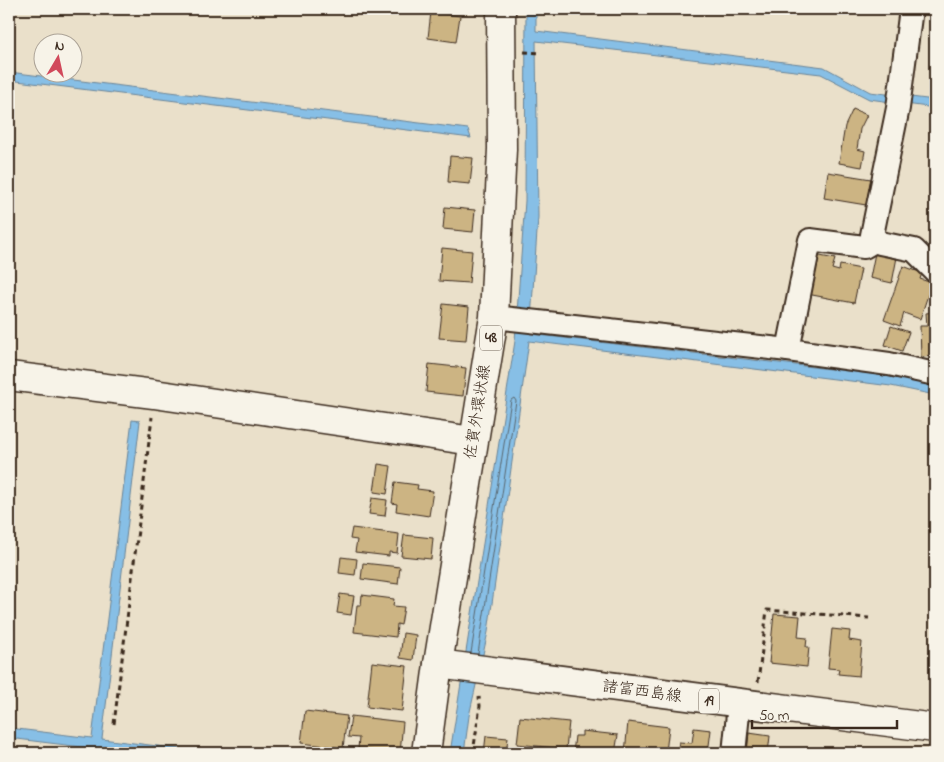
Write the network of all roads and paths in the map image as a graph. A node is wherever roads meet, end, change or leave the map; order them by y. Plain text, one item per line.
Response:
1 (501, 9) edge
2 (911, 9) edge
3 (517, 52) dead end
4 (541, 53) dead end
5 (876, 240) junction
6 (935, 271) edge
7 (514, 319) junction
8 (788, 350) junction
9 (935, 374) edge
10 (9, 376) edge
11 (154, 394) junction
12 (473, 441) junction
13 (869, 618) dead end
14 (447, 666) junction
15 (481, 684) junction
16 (739, 704) junction
17 (114, 724) dead end
18 (935, 728) edge
19 (426, 753) edge
20 (474, 753) edge
21 (734, 753) edge

1 - 7 main road, 佐賀外環状線 / 48
2 - 5 street
3 - 4 path
5 - 6 street
5 - 8 street
7 - 8 street
7 - 12 main road, 佐賀外環状線 / 48
8 - 9 street
10 - 11 main road
11 - 12 main road
11 - 17 path
12 - 14 main road, 佐賀外環状線 / 48
13 - 16 path
14 - 15 main road, 諸富西島線 / 19
14 - 19 main road, 佐賀外環状線 / 48
15 - 16 main road, 諸富西島線 / 19
15 - 20 path
16 - 18 main road, 諸富西島線 / 19
16 - 21 street

